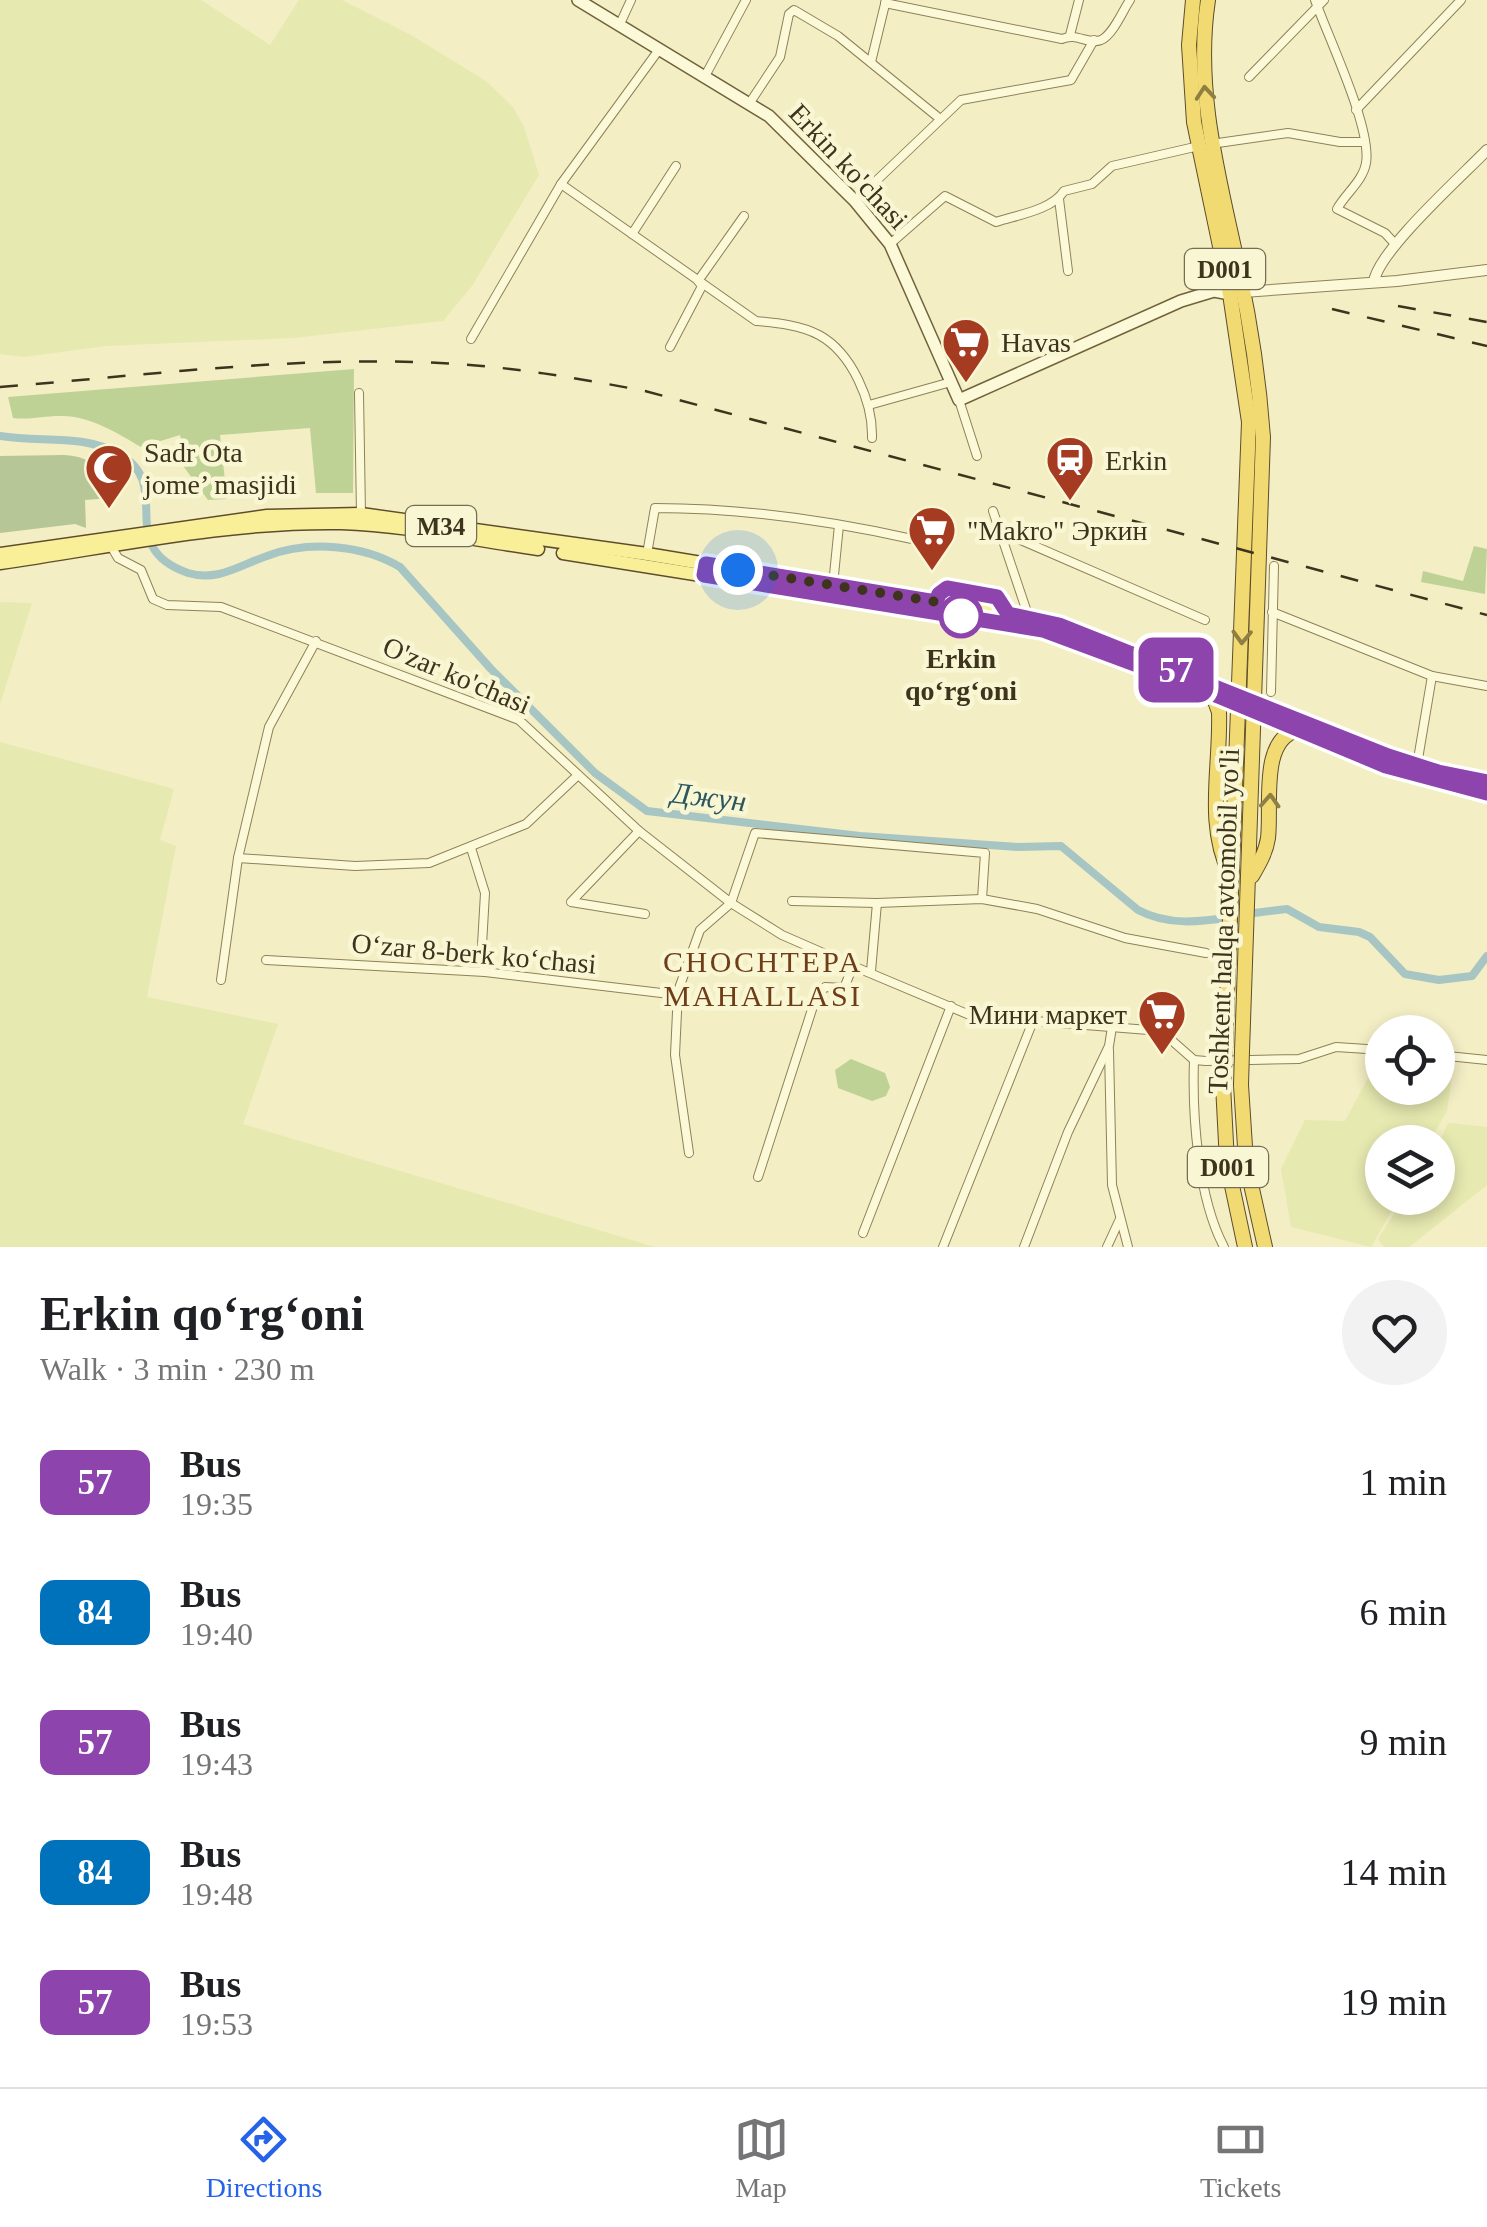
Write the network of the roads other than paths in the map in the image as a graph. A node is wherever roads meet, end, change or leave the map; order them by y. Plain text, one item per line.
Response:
1 (578, 0) edge
2 (631, 0) edge
3 (746, 0) edge
4 (1079, 0) edge
5 (1130, 0) edge
6 (1193, 0) edge
7 (1208, 0) edge
8 (1461, 0) edge
9 (885, 1) edge
10 (1319, 2) edge
11 (619, 26) junction
12 (1070, 35) junction
13 (1094, 40) junction
14 (658, 51) junction
15 (871, 62) junction
16 (1249, 77) dead end
17 (704, 78) junction
18 (749, 104) junction
19 (1356, 110) junction
20 (939, 118) junction
21 (1365, 142) junction
22 (1205, 146) junction
23 (1487, 150) edge
24 (676, 166) dead end
25 (561, 184) junction
26 (1060, 199) junction
27 (855, 202) junction
28 (744, 216) dead end
29 (632, 234) junction
30 (890, 244) junction
31 (1396, 244) junction
32 (1487, 270) edge
33 (1068, 271) dead end
34 (1374, 282) junction
35 (702, 286) junction
36 (1237, 293) junction
37 (471, 339) dead end
38 (670, 347) dead end
39 (951, 382) junction
40 (359, 393) dead end
41 (960, 400) junction
42 (869, 405) junction
43 (872, 438) dead end
44 (977, 456) dead end
45 (993, 511) dead end
46 (361, 514) junction
47 (839, 525) junction
48 (1000, 531) junction
49 (176, 532) junction
50 (912, 538) dead end
51 (119, 542) junction
52 (44, 552) junction
53 (0, 554) edge
54 (647, 554) junction
55 (0, 563) edge
56 (1274, 566) dead end
57 (705, 570) junction
58 (833, 585) junction
59 (1272, 612) junction
60 (1205, 620) dead end
61 (1029, 622) junction
62 (316, 641) junction
63 (1432, 676) junction
64 (1487, 686) edge
65 (1202, 690) junction
66 (1271, 692) dead end
67 (1227, 695) junction
68 (1274, 715) junction
69 (1298, 730) junction
70 (1273, 751) junction
71 (1417, 766) junction
72 (578, 775) junction
73 (1487, 782) edge
74 (1487, 792) edge
75 (639, 831) junction
76 (471, 848) junction
77 (238, 858) junction
78 (1233, 880) junction
79 (1250, 881) junction
80 (982, 900) junction
81 (792, 901) dead end
82 (731, 903) junction
83 (876, 904) junction
84 (645, 914) dead end
85 (1238, 936) junction
86 (1206, 953) dead end
87 (266, 960) dead end
88 (852, 966) junction
89 (485, 972) junction
90 (871, 972) junction
91 (221, 980) dead end
92 (678, 995) junction
93 (950, 1006) junction
94 (1033, 1020) junction
95 (1112, 1026) junction
96 (1108, 1046) junction
97 (1365, 1049) edge
98 (1455, 1057) edge
99 (1194, 1060) junction
100 (1487, 1060) edge
101 (690, 1153) dead end
102 (758, 1177) dead end
103 (1118, 1220) junction
104 (864, 1233) dead end
105 (943, 1247) edge
106 (1024, 1247) edge
107 (1107, 1247) edge
108 (1128, 1247) edge
109 (1224, 1247) edge
110 (1246, 1247) edge
111 (1264, 1247) edge

1 - 11 main road, Erkin ko'chasi
2 - 11 street
3 - 17 street
4 - 12 street
5 - 13 street
6 - 22 highway, Toshkent halqa avtomobil yo'li / D001
22 -> 7 highway, Toshkent halqa avtomobil yo'li / D001
8 - 19 street
9 - 12 street
9 - 15 street
10 - 16 street
10 - 19 street
11 - 14 main road, Erkin ko'chasi
12 - 13 street
13 - 20 street
14 - 17 main road, Erkin ko'chasi
14 - 25 street
15 - 18 street
15 - 20 street
17 - 18 main road, Erkin ko'chasi
18 - 27 main road, Erkin ko'chasi
19 - 21 street
20 - 27 street
21 - 22 street
21 - 31 street
22 - 26 street
22 - 36 highway, Toshkent halqa avtomobil yo'li / D001
23 - 31 street
24 - 29 street
25 - 29 street
25 - 37 street
26 - 30 street
26 - 33 street
27 - 30 main road, Erkin ko'chasi
28 - 35 street
29 - 35 street
30 - 39 main road, Erkin ko'chasi
31 - 34 street
32 - 34 street
34 - 36 street
35 - 38 street
35 - 42 street
36 - 41 main road
36 -> 78 highway, Toshkent halqa avtomobil yo'li / D001
36 - 79 highway, Toshkent halqa avtomobil yo'li / D001
39 - 41 main road, Erkin ko'chasi
39 - 42 street
40 - 46 street
41 - 44 street, Erkin ko'chasi
42 - 43 street
45 - 48 street
46 - 49 main road, M34
46 - 54 main road, M34
47 - 50 street
47 - 54 street
47 - 58 street
48 - 60 street
48 - 61 street
49 - 51 main road, M34
49 - 57 main road, M34
51 - 52 main road, M34
51 - 62 street, O'zar ko'chasi
52 - 53 main road, M34
52 - 55 main road, M34
54 - 57 main road, M34
56 - 59 street
57 - 58 main road, M34
57 - 61 main road, M34
58 - 61 main road, M34
59 - 63 street
59 - 66 street
61 - 65 main road, M34
61 - 67 main road, M34
62 - 72 street, O'zar ko'chasi
62 - 77 street
63 - 64 street
63 - 71 street
65 - 67 main road, M34
65 - 78 highway
67 - 68 main road, M34, bridge
68 - 69 main road
68 - 70 highway
68 - 71 main road
69 - 70 highway
69 - 74 main road
79 -> 70 highway
71 - 73 main road
72 - 75 street, O'zar ko'chasi
72 - 76 street
75 - 82 street, O'zar ko'chasi
75 - 84 street
76 - 77 street
76 - 89 street
77 - 91 street
78 - 85 highway, Toshkent halqa avtomobil yo'li
79 - 85 highway, Toshkent halqa avtomobil yo'li / D001
80 - 82 street
80 - 83 street
80 - 86 street
81 - 83 street
82 - 88 street, O'zar ko'chasi
82 - 92 street
83 - 90 street
85 - 110 highway, Toshkent halqa avtomobil yo'li / D001, bridge
85 - 111 highway, Toshkent halqa avtomobil yo'li / D001, bridge
87 - 89 street, Oʻzar 8-berk koʻchasi
88 - 90 street, O'zar ko'chasi
88 - 102 street
89 - 92 street, Oʻzar 8-berk koʻchasi
90 - 93 street, O'zar ko'chasi
92 - 101 street
93 - 94 street, O'zar ko'chasi
93 - 104 street
94 - 95 street, O'zar ko'chasi
94 - 105 street
95 - 96 street
95 - 99 street, O'zar ko'chasi
96 - 103 street
96 - 106 street
97 - 99 street
98 - 100 street
99 - 109 street
103 - 107 street
103 - 108 street

